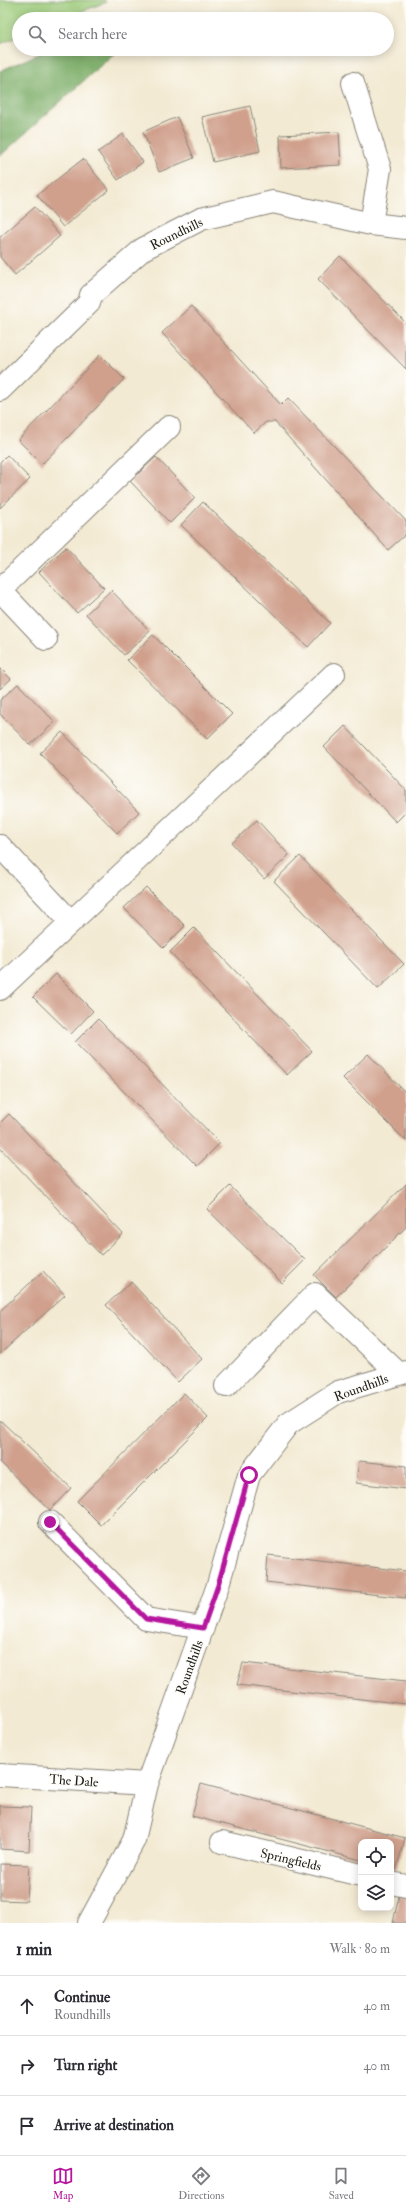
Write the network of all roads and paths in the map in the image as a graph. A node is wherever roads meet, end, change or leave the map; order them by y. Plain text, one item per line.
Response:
1 (353, 83) dead end
2 (371, 224) junction
3 (406, 228) edge
4 (0, 390) edge
5 (169, 427) dead end
6 (0, 590) edge
7 (46, 639) dead end
8 (334, 674) dead end
9 (0, 846) edge
10 (71, 922) junction
11 (0, 989) edge
12 (402, 1373) edge
13 (226, 1386) dead end
14 (50, 1522) dead end
15 (203, 1628) junction
16 (0, 1775) edge
17 (148, 1784) junction
18 (222, 1842) dead end
19 (358, 1874) edge
20 (394, 1883) edge
21 (406, 1886) edge
22 (93, 1921) edge

1 - 2 street
2 - 3 street, Roundhills
2 - 4 street, Roundhills
5 - 6 street
6 - 7 street
8 - 10 street
9 - 10 street
10 - 11 street
12 - 13 street
12 - 15 street, Roundhills
14 - 15 street
15 - 17 street, Roundhills
16 - 17 street, The Dale
17 - 22 street, Roundhills
18 - 19 street, Springfields
20 - 21 street

